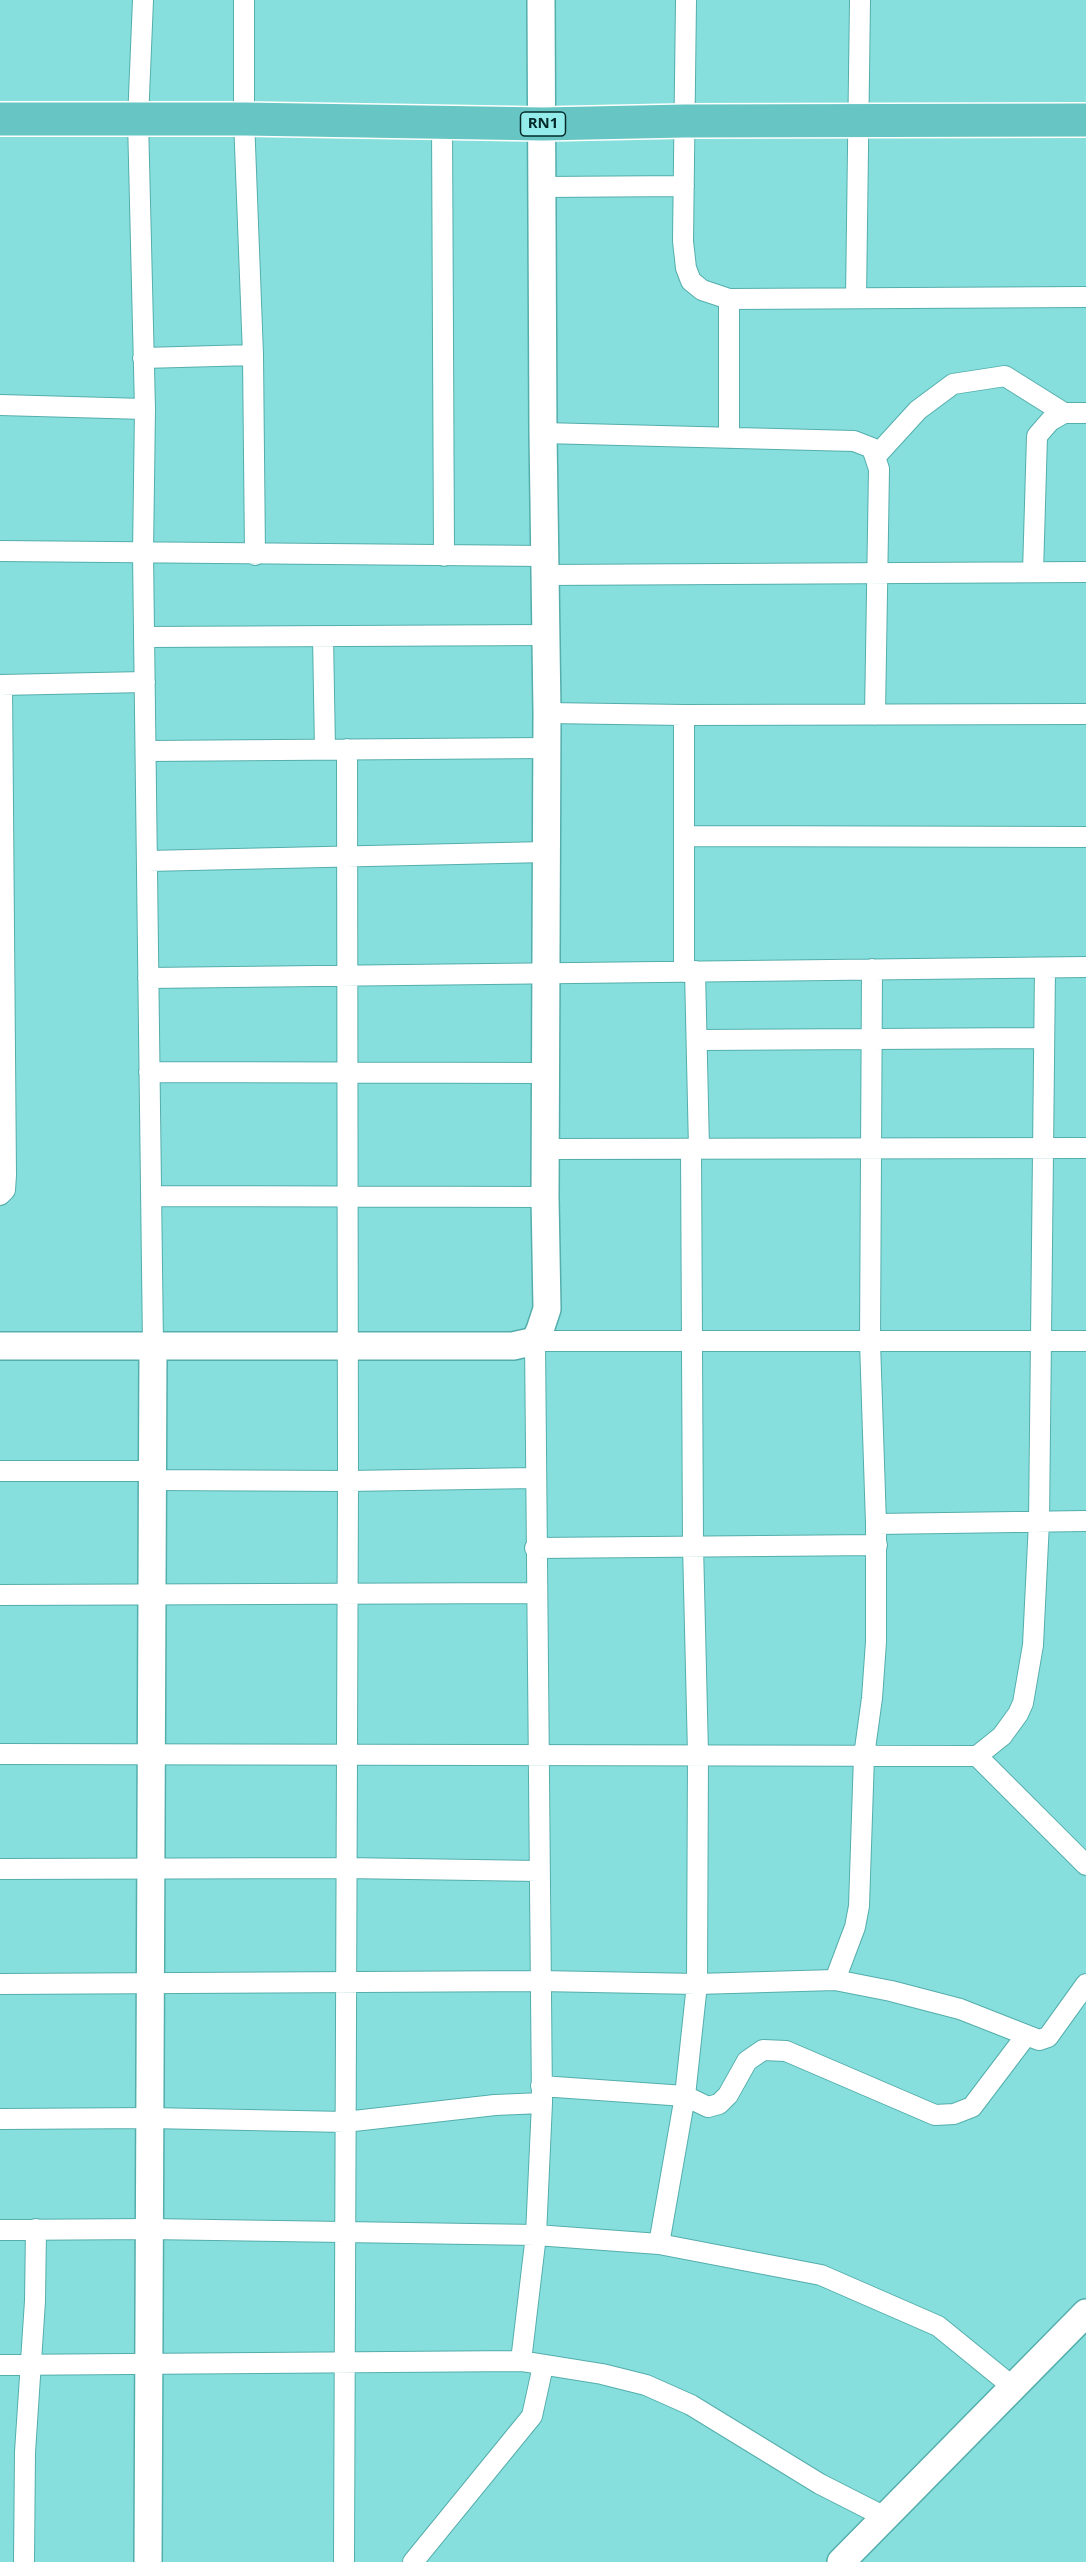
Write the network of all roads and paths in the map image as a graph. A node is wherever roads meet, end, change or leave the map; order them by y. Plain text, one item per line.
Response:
1 (143, 0) edge
2 (244, 0) edge
3 (541, 0) edge
4 (686, 0) edge
5 (860, 0) edge
6 (0, 119) edge
7 (244, 119) junction
8 (138, 120) junction
9 (859, 120) junction
10 (1086, 120) edge
11 (684, 121) junction
12 (442, 122) junction
13 (543, 124) junction
14 (684, 186) junction
15 (543, 187) junction
16 (1086, 297) edge
17 (856, 298) junction
18 (729, 299) junction
19 (253, 355) junction
20 (144, 358) junction
21 (0, 405) edge
22 (145, 409) junction
23 (1064, 412) junction
24 (1086, 413) edge
25 (543, 434) junction
26 (729, 438) junction
27 (876, 456) junction
28 (0, 551) edge
29 (143, 554) junction
30 (255, 555) junction
31 (444, 556) junction
32 (545, 566) junction
33 (1033, 572) junction
34 (1086, 572) edge
35 (877, 574) junction
36 (545, 635) junction
37 (323, 636) junction
38 (144, 637) junction
39 (145, 682) junction
40 (1, 685) edge
41 (547, 712) junction
42 (1086, 714) edge
43 (684, 715) junction
44 (875, 715) junction
45 (546, 748) junction
46 (325, 749) junction
47 (347, 749) junction
48 (146, 751) junction
49 (684, 836) junction
50 (1086, 837) edge
51 (546, 852) junction
52 (347, 856) junction
53 (147, 861) junction
54 (1086, 967) edge
55 (1046, 968) junction
56 (872, 969) junction
57 (690, 972) junction
58 (546, 973) junction
59 (347, 976) junction
60 (148, 978) junction
61 (1044, 1038) junction
62 (870, 1039) junction
63 (697, 1040) junction
64 (149, 1072) junction
65 (347, 1073) junction
66 (546, 1073) junction
67 (869, 1148) junction
68 (1086, 1148) edge
69 (545, 1149) junction
70 (695, 1149) junction
71 (1041, 1149) junction
72 (0, 1195) edge
73 (151, 1196) junction
74 (346, 1197) junction
75 (545, 1197) junction
76 (693, 1340) junction
77 (535, 1341) junction
78 (1040, 1341) junction
79 (1086, 1341) edge
80 (870, 1342) junction
81 (0, 1346) edge
82 (153, 1346) junction
83 (346, 1347) junction
84 (0, 1471) edge
85 (152, 1475) junction
86 (534, 1478) junction
87 (348, 1481) junction
88 (1086, 1521) edge
89 (1039, 1522) junction
90 (876, 1524) junction
91 (693, 1545) junction
92 (876, 1545) junction
93 (535, 1548) junction
94 (536, 1593) junction
95 (346, 1594) junction
96 (0, 1595) edge
97 (151, 1595) junction
98 (0, 1754) edge
99 (153, 1754) junction
100 (345, 1754) junction
101 (698, 1754) junction
102 (539, 1755) junction
103 (864, 1756) junction
104 (977, 1756) junction
105 (1086, 1865) edge
106 (152, 1868) junction
107 (345, 1868) junction
108 (0, 1869) edge
109 (539, 1871) junction
110 (835, 1980) junction
111 (540, 1981) junction
112 (345, 1982) junction
113 (150, 1983) junction
114 (0, 1984) edge
115 (697, 1984) junction
116 (1086, 1984) edge
117 (1025, 2037) junction
118 (542, 2095) junction
119 (685, 2096) junction
120 (150, 2118) junction
121 (0, 2119) edge
122 (345, 2122) junction
123 (36, 2229) junction
124 (149, 2229) junction
125 (0, 2230) edge
126 (345, 2233) junction
127 (536, 2235) junction
128 (660, 2244) junction
129 (1086, 2313) edge
130 (521, 2361) junction
131 (30, 2364) junction
132 (148, 2364) junction
133 (345, 2364) junction
134 (0, 2365) edge
135 (543, 2366) junction
136 (1013, 2387) junction
137 (885, 2517) junction
138 (24, 2562) edge
139 (148, 2562) edge
140 (344, 2562) edge
141 (413, 2562) edge
142 (841, 2562) edge

1 - 8 street
2 - 7 street
3 - 13 street
4 - 11 street
5 - 9 street
6 - 8 highway, RN1
7 - 8 highway, RN1
7 - 12 highway, RN1
7 - 19 street
8 - 20 street
9 - 10 highway, RN1
9 - 11 highway, RN1
9 - 17 street
11 - 13 highway, RN1
11 - 14 street
12 - 13 highway, RN1
12 - 31 street
13 - 15 street
14 - 15 street
14 - 18 street
15 - 25 street
16 - 17 street
17 - 18 street
18 - 26 street
19 - 20 street
19 - 30 street
20 - 22 street
21 - 22 street
22 - 29 street
23 - 24 street
23 - 27 street
23 - 33 street
25 - 26 street
25 - 32 street
26 - 27 street
27 - 35 street
28 - 29 street
29 - 30 street
29 - 38 street
30 - 31 street
31 - 32 street
32 - 35 street
32 - 36 street
33 - 34 street
33 - 35 street
35 - 44 street
36 - 37 street
36 - 41 street
37 - 38 street
37 - 46 street
38 - 39 street
39 - 40 street
39 - 48 street
40 - 72 street
41 - 43 street
41 - 45 street
42 - 44 street
43 - 44 street
43 - 49 street
45 - 47 street
45 - 51 street
46 - 47 street
46 - 48 street
47 - 52 street
48 - 53 street
49 - 50 street
49 - 57 street
51 - 52 street
51 - 58 street
52 - 53 street
52 - 59 street
53 - 60 street
54 - 55 street
55 - 56 street
55 - 61 street
56 - 57 street
56 - 62 street
57 - 58 street
57 - 63 street
58 - 59 street
58 - 66 street
59 - 60 street
59 - 65 street
60 - 64 street
61 - 62 street
61 - 71 street
62 - 63 street
62 - 67 street
63 - 70 street
64 - 65 street
64 - 73 street
65 - 66 street
65 - 74 street
66 - 69 street
67 - 70 street
67 - 71 street
67 - 80 street
68 - 71 street
69 - 70 street
69 - 75 street
70 - 76 street
71 - 78 street
73 - 74 street
73 - 82 street
74 - 75 street
74 - 83 street
75 - 77 street
76 - 77 street
76 - 80 street
76 - 91 street
77 - 83 street
77 - 86 street
78 - 79 street
78 - 80 street
78 - 89 street
80 - 90 street
81 - 82 street
82 - 83 street
82 - 85 street
83 - 87 street
84 - 85 street
85 - 87 street
85 - 97 street
86 - 87 street
86 - 93 street
87 - 95 street
88 - 89 street
89 - 90 street
89 - 104 street
90 - 92 street
91 - 92 street
91 - 93 street
91 - 101 street
92 - 103 street
93 - 94 street
94 - 95 street
94 - 102 street
95 - 97 street
95 - 100 street
96 - 97 street
97 - 99 street
98 - 99 street
99 - 100 street
99 - 106 street
100 - 102 street
100 - 107 street
101 - 102 street
101 - 103 street
101 - 115 street
102 - 109 street
103 - 104 street
103 - 110 street
104 - 105 street
106 - 107 street
106 - 108 street
106 - 113 street
107 - 109 street
107 - 112 street
109 - 111 street
110 - 115 street
110 - 117 street
111 - 112 street
111 - 115 street
111 - 118 street
112 - 113 street
112 - 122 street
113 - 114 street
113 - 120 street
115 - 119 street
116 - 117 street
117 - 119 street
118 - 119 street
118 - 122 street
118 - 127 street
119 - 128 street
120 - 121 street
120 - 122 street
120 - 124 street
122 - 126 street
123 - 124 street
123 - 125 street
123 - 131 street
124 - 126 street
124 - 132 street
126 - 127 street
126 - 133 street
127 - 128 street
127 - 130 street
128 - 136 street
129 - 136 street
130 - 133 street
130 - 135 street
131 - 132 street
131 - 134 street
131 - 138 street
132 - 133 street
132 - 139 street
133 - 140 street
135 - 137 street
135 - 141 street
136 - 137 street
137 - 142 street

